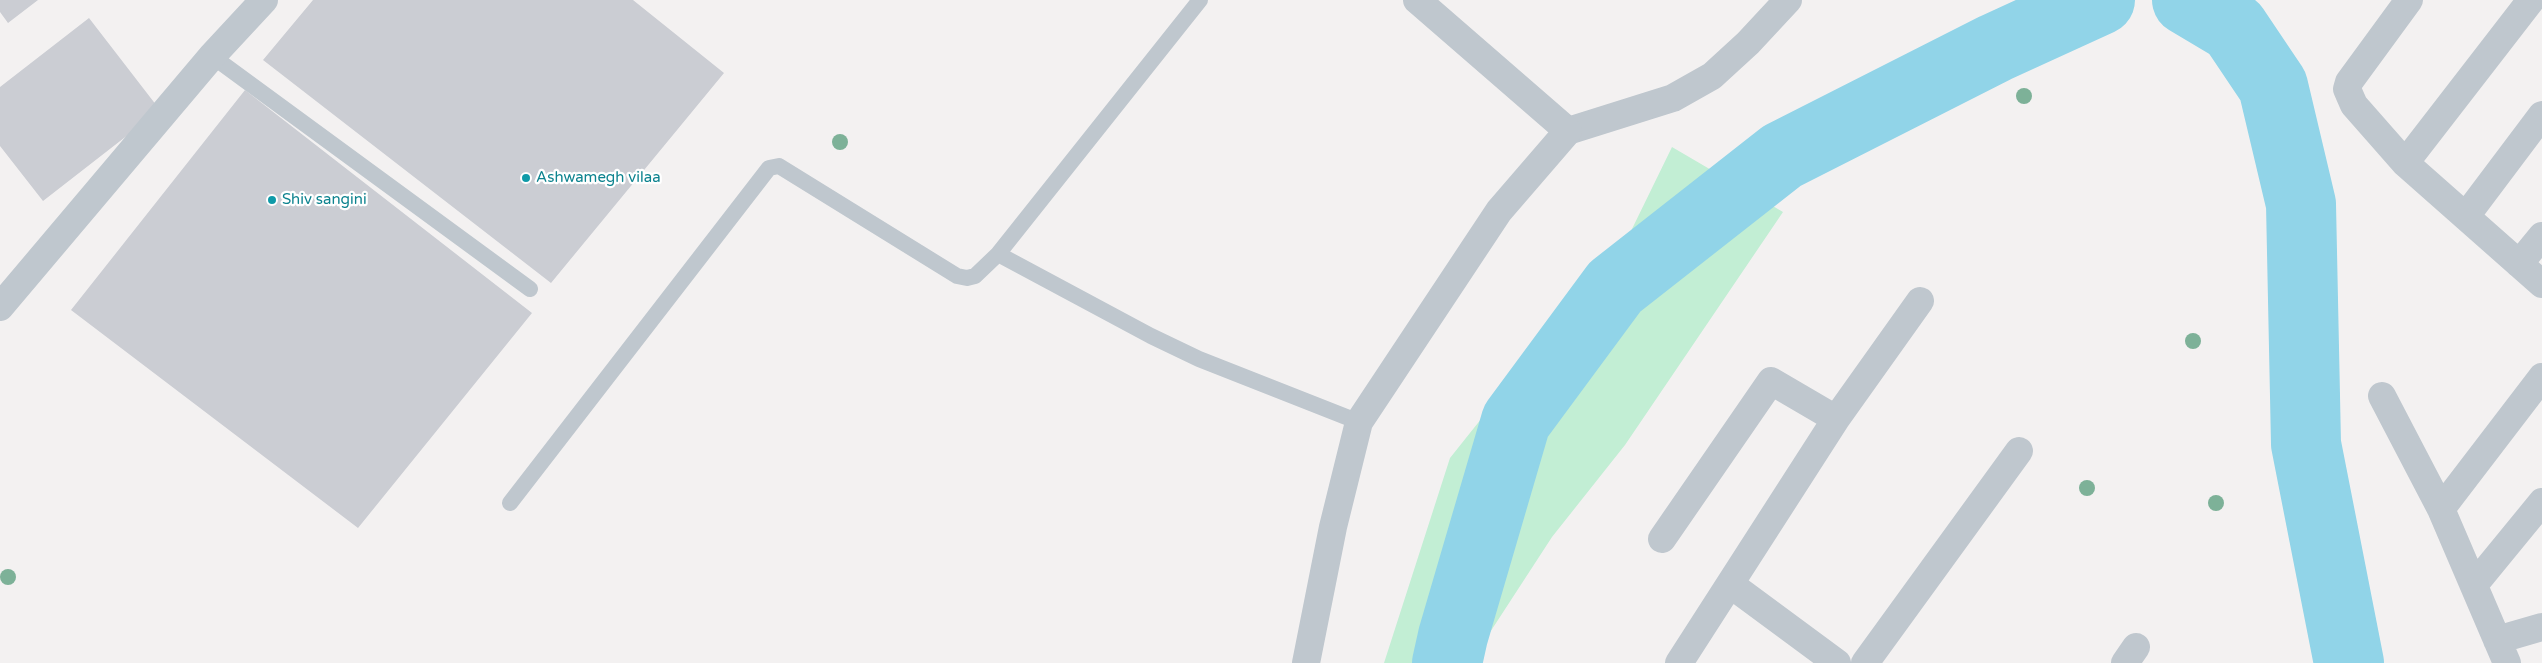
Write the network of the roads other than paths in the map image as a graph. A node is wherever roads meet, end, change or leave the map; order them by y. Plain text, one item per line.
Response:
1 (264, 0) edge
2 (1200, 0) edge
3 (1418, 0) edge
4 (2409, 0) edge
5 (2531, 0) edge
6 (1777, 4) edge
7 (212, 56) junction
8 (2542, 115) edge
9 (1568, 131) junction
10 (2405, 163) junction
11 (2466, 216) junction
12 (2542, 236) edge
13 (998, 254) junction
14 (2519, 264) junction
15 (2542, 284) edge
16 (530, 289) dead end
17 (1920, 301) dead end
18 (0, 307) edge
19 (2542, 377) edge
20 (2382, 396) dead end
21 (1836, 420) junction
22 (1359, 422) junction
23 (2019, 451) dead end
24 (2542, 502) edge
25 (510, 503) dead end
26 (2441, 509) junction
27 (1662, 539) dead end
28 (1730, 584) junction
29 (2474, 585) junction
30 (2542, 627) edge
31 (2502, 652) edge
32 (1306, 663) edge
33 (1680, 663) edge
34 (1837, 663) edge
35 (1865, 663) edge

1 - 7 street
2 - 13 lane
3 - 9 street
4 - 10 street
5 - 10 street
6 - 9 street
7 - 16 lane
7 - 18 street
8 - 11 street
9 - 22 street
10 - 11 street
11 - 14 street
12 - 14 street
13 - 22 lane
13 - 25 lane
14 - 15 street
17 - 21 street
19 - 26 street
20 - 26 street
21 - 27 street
21 - 28 street
22 - 32 street
23 - 35 street
24 - 29 street
26 - 29 street
28 - 33 street
28 - 34 street
29 - 31 street
30 - 31 street

